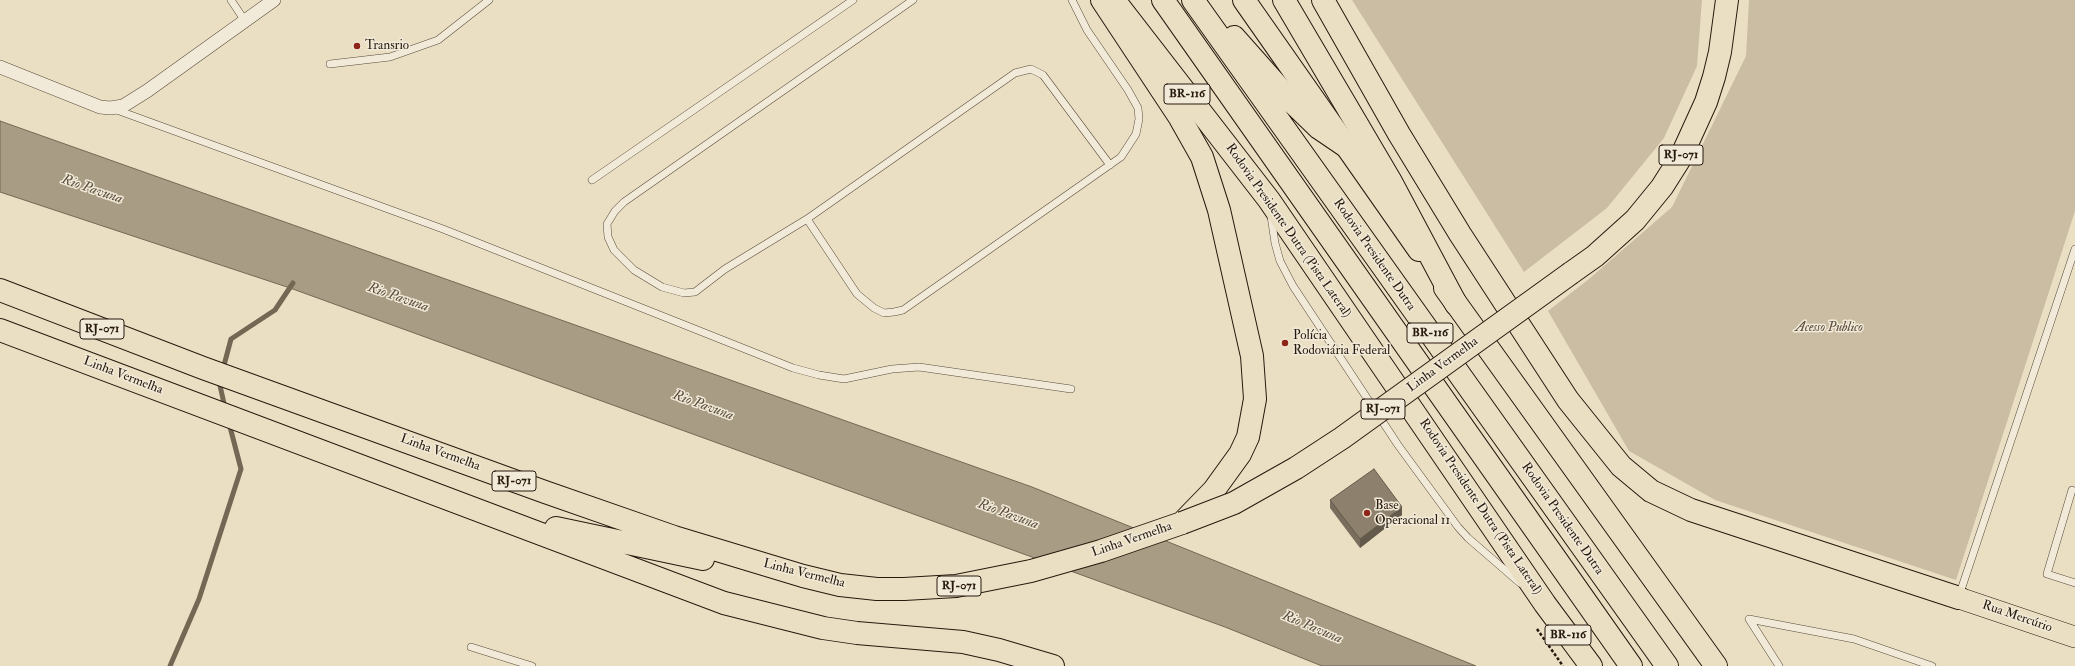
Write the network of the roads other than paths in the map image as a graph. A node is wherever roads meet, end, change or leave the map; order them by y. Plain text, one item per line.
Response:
1 (231, 0) edge
2 (274, 0) edge
3 (489, 0) edge
4 (853, 0) edge
5 (913, 0) edge
6 (1072, 0) edge
7 (1102, 0) edge
8 (1114, 0) edge
9 (1163, 0) edge
10 (1193, 0) edge
11 (1207, 0) edge
12 (1244, 0) edge
13 (1284, 0) edge
14 (1323, 0) edge
15 (1727, 0) edge
16 (245, 21) junction
17 (330, 64) dead end
18 (0, 67) edge
19 (110, 108) junction
20 (1347, 147) junction
21 (1110, 165) junction
22 (592, 180) dead end
23 (1269, 200) junction
24 (806, 220) junction
25 (2075, 249) edge
26 (0, 290) edge
27 (1456, 304) junction
28 (0, 330) edge
29 (1070, 390) dead end
30 (2072, 490) dead end
31 (493, 515) junction
32 (1182, 523) junction
33 (771, 568) junction
34 (2075, 583) edge
35 (1959, 598) junction
36 (1546, 604) junction
37 (2075, 637) edge
38 (471, 647) dead end
39 (532, 666) edge
40 (1053, 666) edge
41 (1591, 666) edge
42 (1631, 666) edge
43 (1667, 666) edge
44 (1716, 666) edge
45 (1779, 666) edge
46 (1932, 666) edge

1 - 16 lane
2 - 16 street
3 - 17 lane
4 - 22 lane
5 - 24 lane
6 - 21 lane
7 - 32 highway, RJ-071
8 - 23 highway, Rodovia Presidente Dutra (Pista Lateral) / BR-116
9 - 42 highway, Rodovia Presidente Dutra / BR-116
10 - 43 highway, Rodovia Presidente Dutra / BR-116
11 - 20 highway
12 - 20 highway, BR-116
13 - 27 highway
14 - 35 highway
15 - 32 highway, Linha Vermelha / RJ-071, bridge
16 - 19 street
18 - 19 street
19 - 29 lane
20 - 27 highway, BR-116
21 - 24 lane
21 - 24 lane
23 - 36 highway, Rodovia Presidente Dutra (Pista Lateral) / BR-116
23 - 36 lane
25 - 35 lane
26 - 33 highway, Linha Vermelha / RJ-071
27 - 44 highway, BR-116
28 - 31 highway, Linha Vermelha / RJ-071
30 - 34 lane
31 - 33 highway
31 - 40 highway
32 - 33 highway, Linha Vermelha / RJ-071
35 - 37 main road, Rua Mercúrio
36 - 41 highway, Rodovia Presidente Dutra (Pista Lateral) / BR-116
38 - 39 lane
45 - 46 lane

